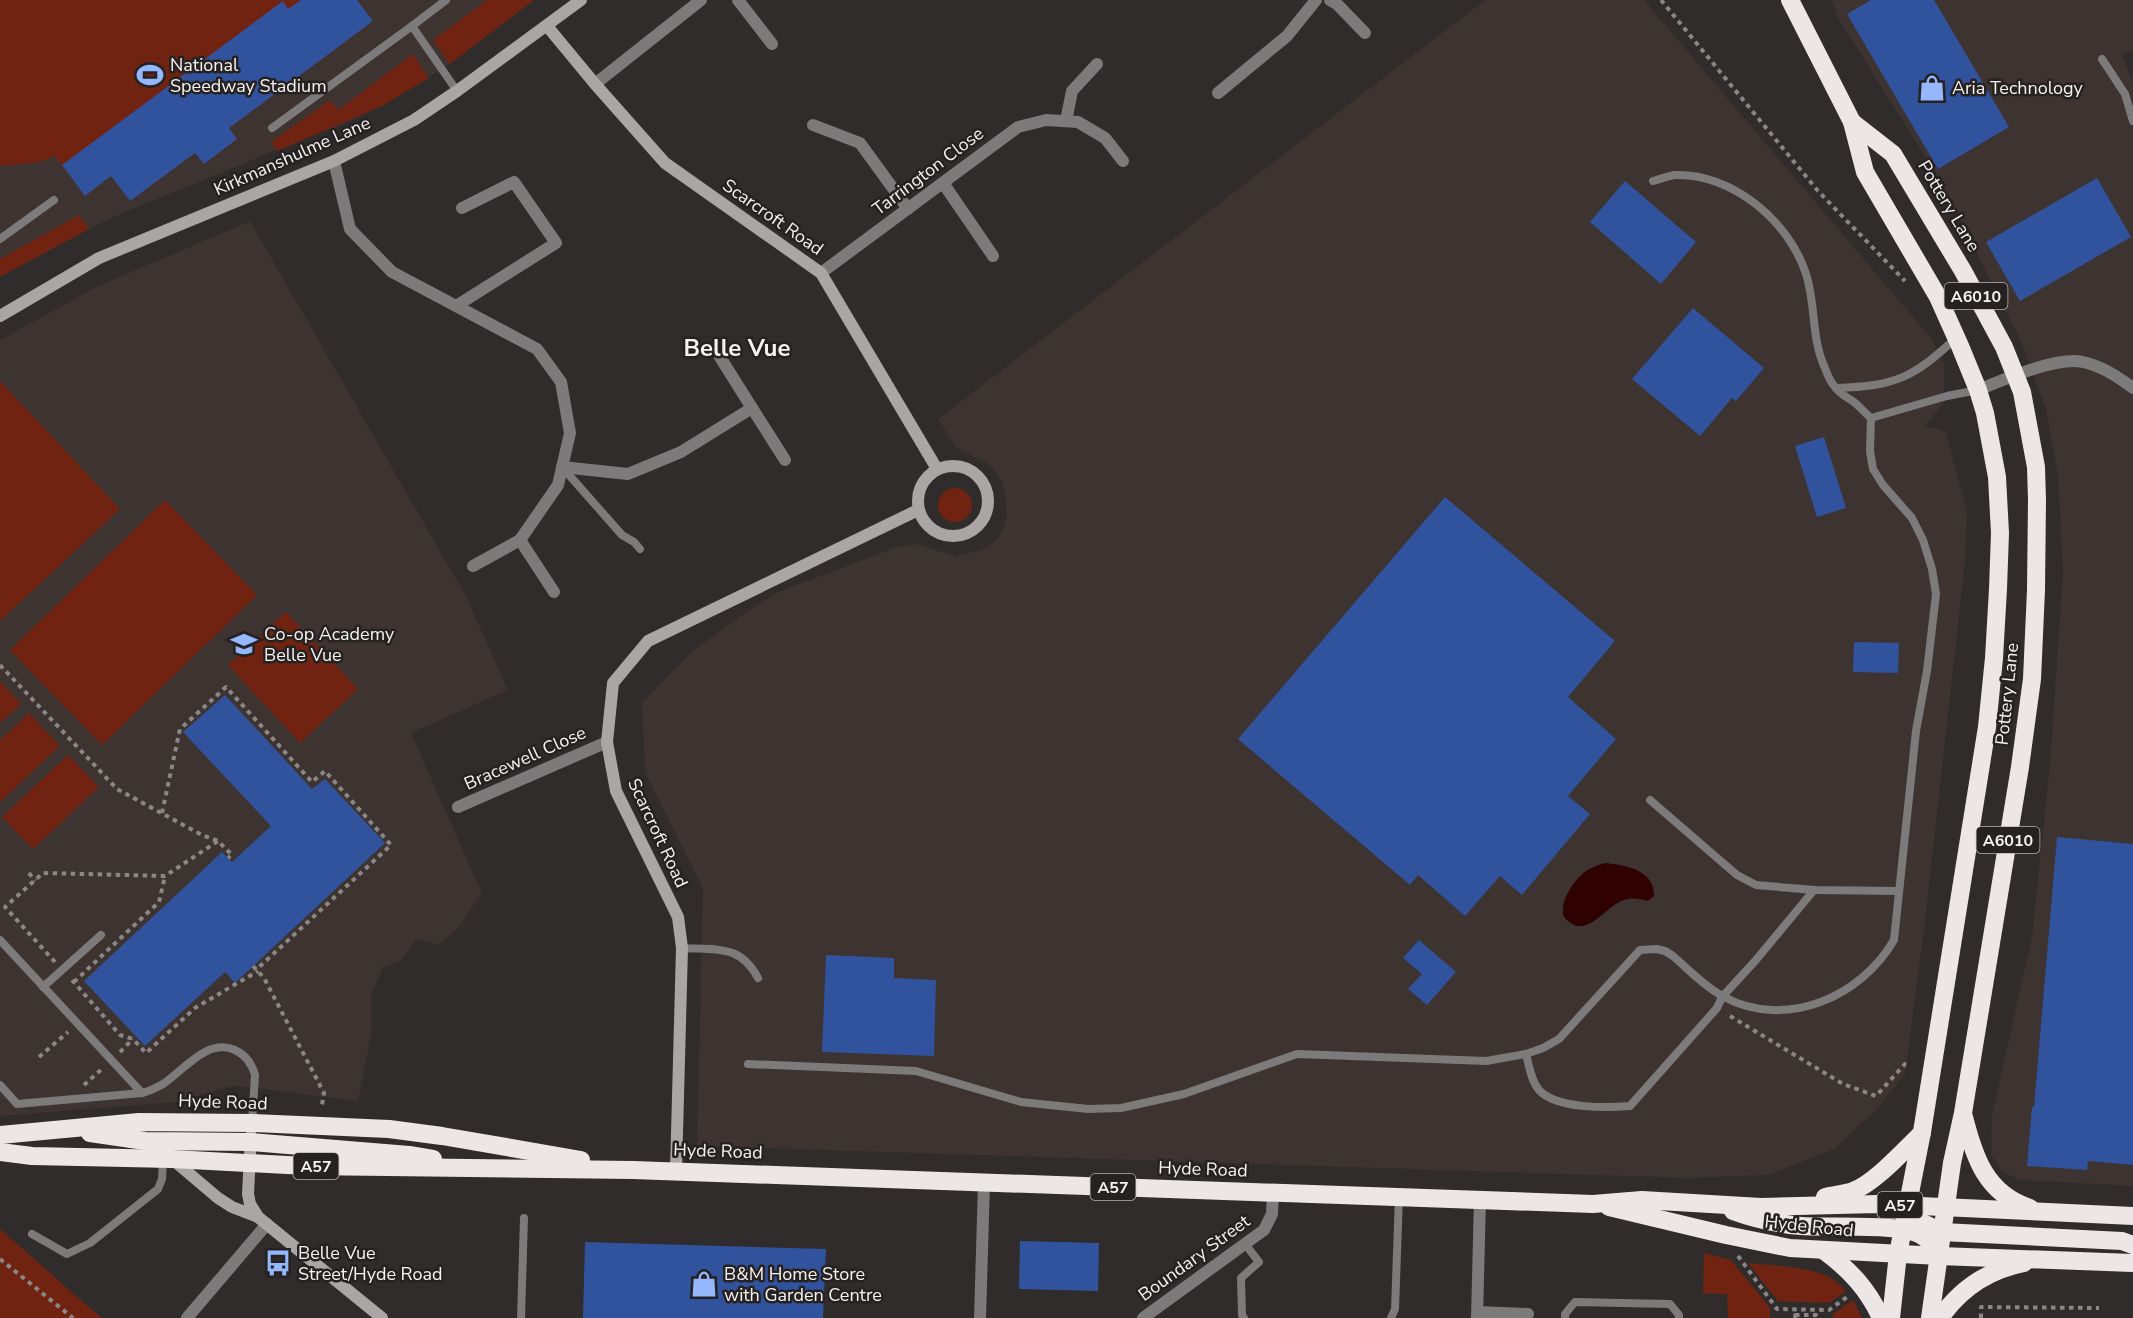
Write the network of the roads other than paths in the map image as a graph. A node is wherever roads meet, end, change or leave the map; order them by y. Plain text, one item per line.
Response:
1 (446, 0) edge
2 (582, 0) edge
3 (701, 0) edge
4 (738, 0) edge
5 (1316, 0) edge
6 (1330, 0) edge
7 (1790, 0) edge
8 (412, 26) junction
9 (547, 26) junction
10 (1365, 33) dead end
11 (772, 44) dead end
12 (2102, 59) dead end
13 (1097, 64) dead end
14 (595, 84) junction
15 (457, 91) junction
16 (1218, 93) dead end
17 (1066, 121) junction
18 (2133, 121) edge
19 (1852, 122) junction
20 (813, 125) dead end
21 (272, 128) dead end
22 (334, 161) junction
23 (1123, 161) dead end
24 (1653, 182) dead end
25 (943, 183) junction
26 (54, 200) dead end
27 (462, 208) dead end
28 (908, 209) junction
29 (0, 239) edge
30 (993, 256) dead end
31 (821, 273) junction
32 (456, 306) junction
33 (0, 316) edge
34 (1956, 337) junction
35 (720, 357) dead end
36 (2015, 376) junction
37 (1835, 388) junction
38 (2133, 388) edge
39 (1978, 390) junction
40 (752, 408) junction
41 (1871, 418) junction
42 (785, 460) dead end
43 (562, 466) junction
44 (937, 470) junction
45 (918, 510) junction
46 (520, 540) junction
47 (640, 549) dead end
48 (473, 566) dead end
49 (554, 592) dead end
50 (607, 742) junction
51 (1650, 800) dead end
52 (458, 807) dead end
53 (1814, 890) junction
54 (1899, 891) junction
55 (101, 935) dead end
56 (0, 940) edge
57 (682, 948) junction
58 (758, 978) dead end
59 (43, 987) junction
60 (1722, 997) junction
61 (1526, 1054) junction
62 (748, 1064) dead end
63 (0, 1085) edge
64 (142, 1093) junction
65 (1963, 1113) junction
66 (252, 1123) junction
67 (62, 1129) junction
68 (1922, 1132) junction
69 (0, 1135) edge
70 (251, 1142) junction
71 (0, 1152) edge
72 (167, 1159) junction
73 (249, 1163) junction
74 (479, 1168) junction
75 (633, 1170) junction
76 (676, 1171) junction
77 (984, 1183) junction
78 (1273, 1192) junction
79 (1399, 1196) junction
80 (1480, 1199) junction
81 (1593, 1203) junction
82 (1711, 1204) junction
83 (1907, 1205) junction
84 (1761, 1207) junction
85 (1946, 1208) junction
86 (2040, 1212) junction
87 (2133, 1216) edge
88 (524, 1218) dead end
89 (262, 1221) junction
90 (1903, 1229) junction
91 (1942, 1232) junction
92 (32, 1234) dead end
93 (1245, 1244) junction
94 (2133, 1245) edge
95 (1823, 1250) junction
96 (1898, 1254) junction
97 (1939, 1256) junction
98 (2053, 1258) junction
99 (2133, 1263) edge
100 (1528, 1314) dead end
101 (1477, 1315) edge
102 (187, 1318) edge
103 (382, 1318) edge
104 (521, 1318) edge
105 (980, 1318) edge
106 (1143, 1318) edge
107 (1244, 1318) edge
108 (1391, 1318) edge
109 (1565, 1318) edge
110 (1679, 1318) edge
111 (1881, 1318) edge
112 (1891, 1318) edge
113 (1930, 1318) edge
114 (1941, 1318) edge

1 - 8 lane
2 - 9 street, Kirkmanshulme Lane
3 - 14 street
4 - 11 street
5 - 16 street
6 - 10 street
7 - 19 highway, Pottery Lane / A6010
8 - 15 lane
8 - 21 lane
9 - 14 street, Scarcroft Road
9 - 15 street, Kirkmanshulme Lane
12 - 18 lane
13 - 17 street
14 - 31 street, Scarcroft Road
15 - 22 street, Kirkmanshulme Lane
17 - 23 street, Tarrington Close
17 - 25 street, Tarrington Close
19 - 34 highway, Pottery Lane / A6010
19 - 36 highway, Pottery Lane / A6010
20 - 28 street
22 - 32 street
22 - 33 street, Kirkmanshulme Lane
24 - 37 lane
25 - 28 street, Tarrington Close
25 - 30 street
26 - 29 lane
27 - 32 street
28 - 31 street, Tarrington Close
31 - 44 street, Scarcroft Road
32 - 43 street
34 - 37 lane
34 - 39 highway, Pottery Lane / A6010
35 - 40 street
36 - 38 street
36 - 39 street
36 - 65 highway, Pottery Lane / A6010
37 - 41 lane
39 - 41 lane
39 - 68 highway, Pottery Lane / A6010
40 - 42 street
40 - 43 street
41 - 54 lane
43 - 46 street
43 - 47 lane
44 - 45 street
44 - 45 street
45 - 50 street, Scarcroft Road
46 - 48 street
46 - 49 street
50 - 52 street, Bracewell Close
50 - 57 street, Scarcroft Road
51 - 53 lane
53 - 54 lane
53 - 60 lane
54 - 60 lane
55 - 59 lane
56 - 59 lane
57 - 58 lane
57 - 76 street, Scarcroft Road
59 - 64 lane
60 - 61 lane
60 - 61 lane
61 - 62 lane
63 - 64 lane
64 - 66 lane
65 - 85 highway, Pottery Lane / A6010
65 - 86 highway
66 - 67 highway, Hyde Road / A57
66 - 70 street
66 - 75 highway, Hyde Road / A57
67 - 69 highway, Hyde Road / A57
67 - 70 highway, Hyde Road / A57
68 - 83 highway, Pottery Lane / A6010
68 - 84 highway, A57
70 - 73 street
70 - 74 highway, Hyde Road / A57
71 - 72 highway, Hyde Road / A57
72 - 73 highway, Hyde Road / A57
72 - 89 street
72 - 92 lane
73 - 74 highway, Hyde Road / A57
73 - 89 street
74 - 75 highway, Hyde Road / A57
75 - 76 highway, Hyde Road / A57
76 - 77 highway, Hyde Road / A57
77 - 78 highway, Hyde Road / A57
77 - 105 street
78 - 79 highway, Hyde Road / A57
78 - 93 street, Boundary Street
79 - 80 highway, Hyde Road / A57
79 - 108 lane
80 - 81 highway, Hyde Road / A57
80 - 101 street
81 - 82 highway, Hyde Road / A57
81 - 95 highway, Hyde Road / A57
82 - 84 highway, Hyde Road / A57
82 - 90 highway, A57
83 - 84 highway, Hyde Road / A57
83 - 85 highway, Hyde Road / A57
83 - 90 highway, Pottery Lane / A6010
83 - 91 highway, A57
85 - 86 highway, Hyde Road / A57
85 - 91 highway, Pottery Lane / A6010
86 - 87 highway, Hyde Road / A57
88 - 104 lane
89 - 102 street
89 - 103 street
90 - 96 highway, Pottery Lane / A6010
90 - 97 highway, A57
91 - 94 highway, A57
91 - 97 highway, Pottery Lane / A6010
93 - 106 street, Boundary Street
93 - 107 lane
95 - 96 highway, Hyde Road / A57
95 - 111 highway
96 - 97 highway, Hyde Road / A57
96 - 112 highway, Pottery Lane / A6010
97 - 98 highway, Hyde Road / A57
97 - 113 highway, Pottery Lane / A6010
98 - 99 highway, Hyde Road / A57
98 - 114 highway, A57
100 - 101 street
109 - 110 lane

